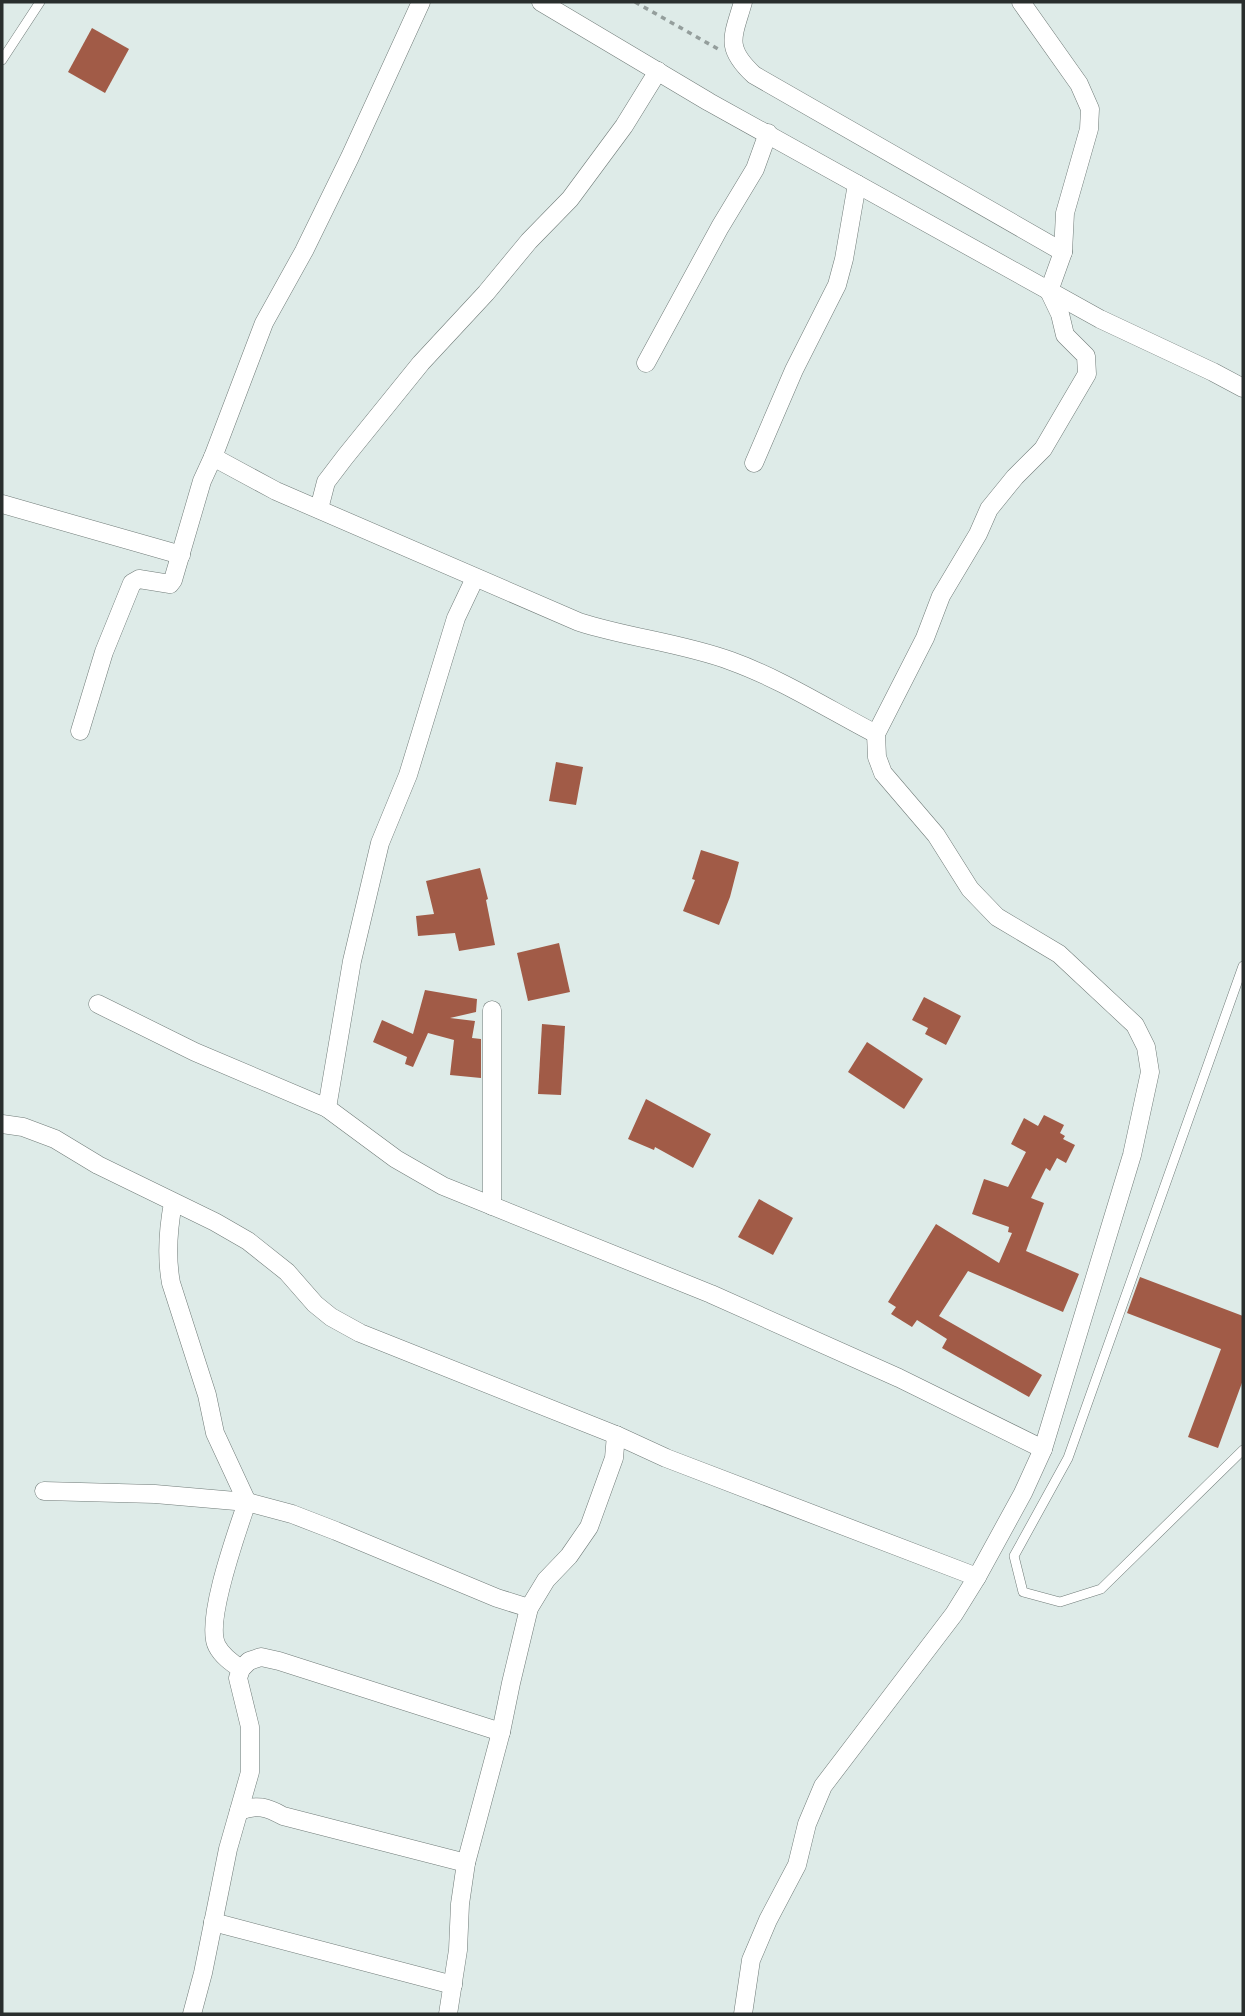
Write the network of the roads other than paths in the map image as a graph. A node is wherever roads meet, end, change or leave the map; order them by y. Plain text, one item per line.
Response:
1 (40, 2) edge
2 (421, 2) edge
3 (541, 2) edge
4 (743, 2) edge
5 (1021, 2) edge
6 (2, 60) edge
7 (658, 71) junction
8 (768, 133) junction
9 (857, 184) junction
10 (1063, 252) junction
11 (1049, 291) junction
12 (646, 363) dead end
13 (1243, 388) edge
14 (213, 457) junction
15 (754, 463) dead end
16 (2, 504) edge
17 (319, 509) junction
18 (181, 555) junction
19 (475, 578) junction
20 (80, 732) dead end
21 (876, 734) junction
22 (1243, 966) edge
23 (98, 1004) dead end
24 (492, 1010) dead end
25 (327, 1108) junction
26 (2, 1124) edge
27 (173, 1203) junction
28 (492, 1206) junction
29 (616, 1435) junction
30 (1043, 1449) junction
31 (1243, 1450) edge
32 (44, 1491) dead end
33 (247, 1502) junction
34 (978, 1577) junction
35 (530, 1608) junction
36 (241, 1669) junction
37 (501, 1732) junction
38 (239, 1811) junction
39 (466, 1863) junction
40 (213, 1923) junction
41 (453, 1985) junction
42 (192, 2014) edge
43 (448, 2014) edge
44 (743, 2014) edge

1 - 6 lane
2 - 14 street
3 - 7 street
4 - 10 street
5 - 10 street
7 - 8 street
7 - 17 street
8 - 9 street
8 - 12 street
9 - 11 street
9 - 15 street
10 - 11 street
11 - 13 street
11 - 21 street
14 - 17 street
14 - 18 street
16 - 18 street
17 - 19 street
18 - 20 street
19 - 21 street
19 - 25 street
21 - 30 street
22 - 31 lane
23 - 25 street
24 - 28 street
25 - 28 street
26 - 27 street
27 - 29 street
27 - 33 street
28 - 30 street
29 - 34 street
29 - 35 street
30 - 34 street
32 - 33 street
33 - 35 street
33 - 36 street
34 - 44 street
35 - 37 street
36 - 37 street
36 - 38 street
37 - 39 street
38 - 39 street
38 - 40 street
39 - 41 street
40 - 41 street
40 - 42 street
41 - 43 street

